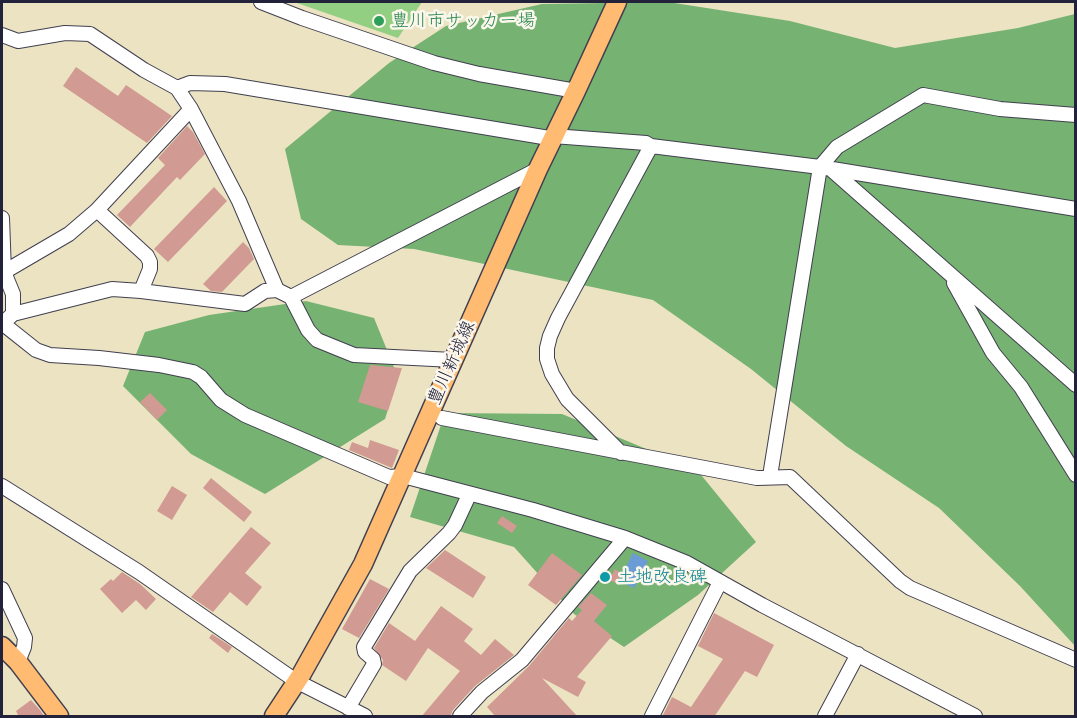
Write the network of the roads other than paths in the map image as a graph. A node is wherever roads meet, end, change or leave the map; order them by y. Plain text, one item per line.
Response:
1 (261, 2) edge
2 (617, 2) edge
3 (2, 35) edge
4 (177, 88) junction
5 (576, 91) junction
6 (192, 109) junction
7 (1076, 115) edge
8 (553, 136) junction
9 (651, 146) junction
10 (538, 169) junction
11 (827, 169) junction
12 (1076, 209) edge
13 (97, 210) junction
14 (2, 218) edge
15 (4, 272) junction
16 (948, 273) junction
17 (277, 290) junction
18 (141, 291) junction
19 (291, 297) junction
20 (5, 320) edge
21 (453, 360) junction
22 (1061, 373) junction
23 (1076, 373) edge
24 (1076, 385) edge
25 (442, 418) dead end
26 (621, 453) junction
27 (1076, 475) edge
28 (403, 476) junction
29 (770, 476) junction
30 (2, 486) edge
31 (469, 495) junction
32 (625, 538) junction
33 (720, 582) junction
34 (2, 589) edge
35 (2, 646) edge
36 (858, 654) junction
37 (1076, 660) edge
38 (18, 662) junction
39 (296, 681) junction
40 (348, 708) junction
41 (59, 717) edge
42 (274, 717) edge
43 (365, 717) edge
44 (460, 717) edge
45 (652, 717) edge
46 (825, 717) edge
47 (975, 717) edge

1 - 5 street
2 - 5 main road, 豊川新城線
3 - 4 street
4 - 6 street
4 - 8 street
5 - 8 main road, 豊川新城線
6 - 13 street
6 - 17 street
7 - 11 street
8 - 9 street
8 - 10 main road, 豊川新城線
9 - 11 street
9 - 26 street
10 - 19 street
10 - 21 main road, 豊川新城線
11 - 12 street
11 - 16 street
11 - 29 street
13 - 15 street
13 - 18 street
14 - 15 street
15 - 20 street
16 - 22 street
16 - 27 street
17 - 18 street
17 - 19 street
18 - 20 street
19 - 21 street
20 - 28 street
21 - 28 main road, 豊川新城線
22 - 23 street
22 - 24 street
25 - 26 street
26 - 29 street
28 - 31 street
28 - 39 main road, 豊川新城線
29 - 37 street
30 - 39 street
31 - 32 street
31 - 40 street
32 - 33 street
32 - 44 street
33 - 36 street
33 - 45 street
34 - 38 street
35 - 38 main road
36 - 46 street
36 - 47 street
38 - 41 main road
39 - 40 street
39 - 42 main road, 豊川新城線
40 - 43 street

